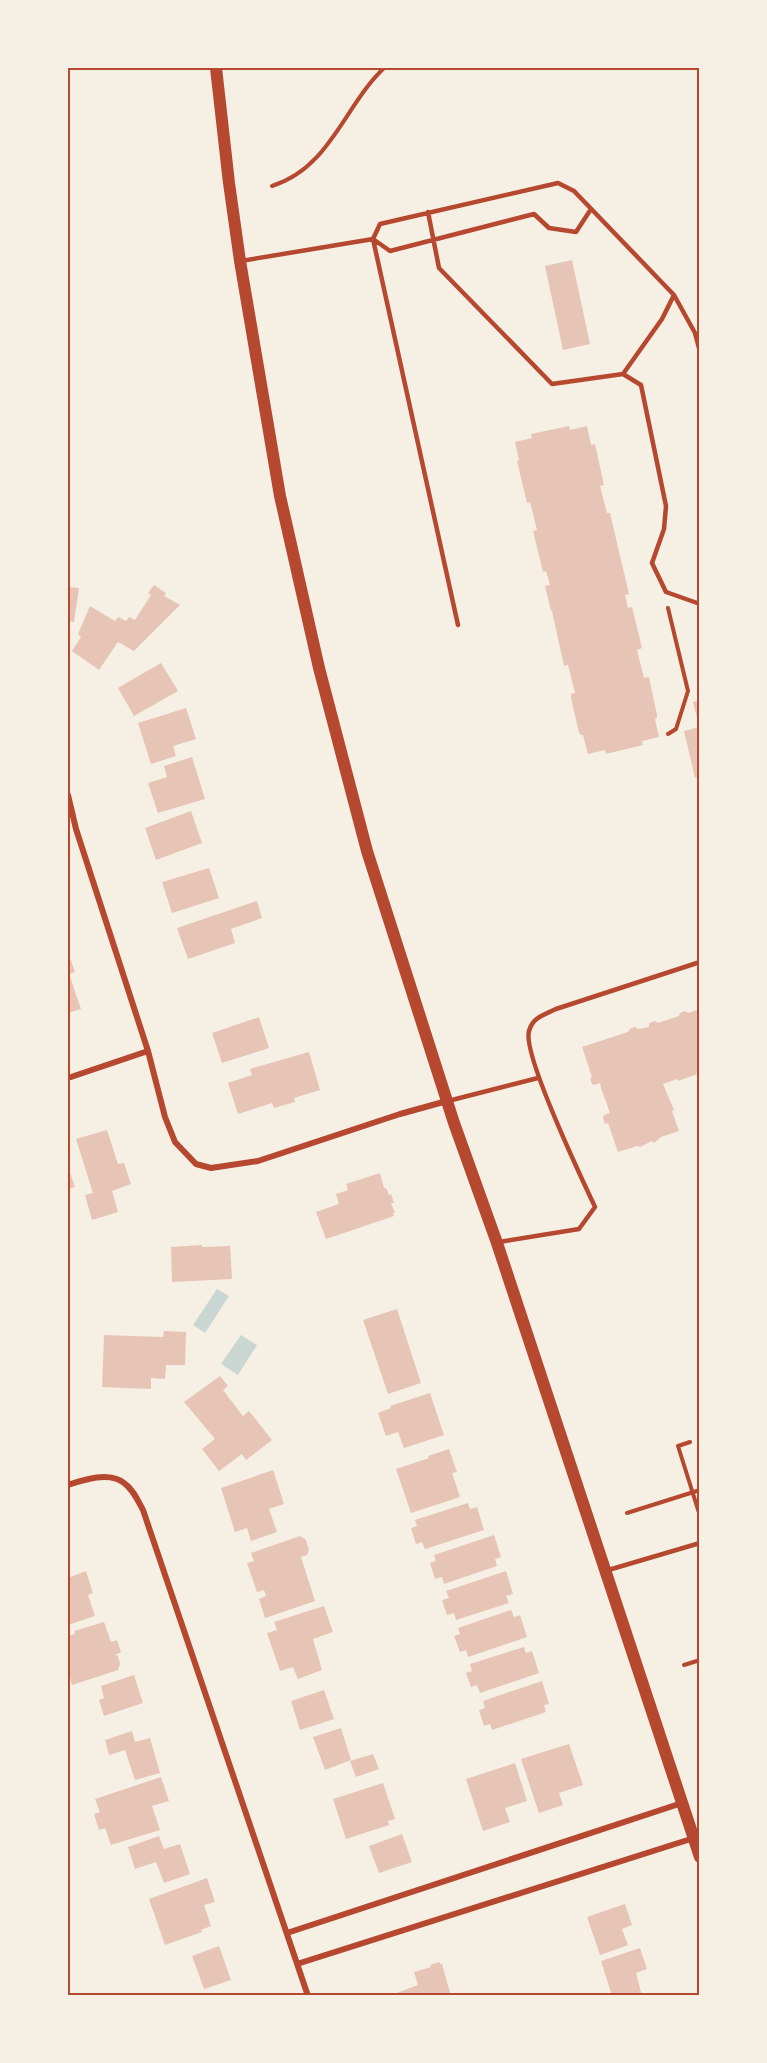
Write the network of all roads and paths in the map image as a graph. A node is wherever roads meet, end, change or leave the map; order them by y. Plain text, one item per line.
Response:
1 (216, 68) edge
2 (384, 68) edge
3 (272, 186) dead end
4 (591, 209) junction
5 (428, 212) junction
6 (433, 238) junction
7 (373, 239) junction
8 (240, 261) junction
9 (674, 295) junction
10 (699, 352) edge
11 (623, 375) junction
12 (662, 583) junction
13 (699, 604) edge
14 (458, 625) dead end
15 (668, 734) dead end
16 (68, 795) edge
17 (699, 962) edge
18 (148, 1051) junction
19 (68, 1078) edge
20 (538, 1078) junction
21 (447, 1101) junction
22 (497, 1243) junction
23 (690, 1442) dead end
24 (68, 1485) edge
25 (699, 1490) edge
26 (692, 1492) junction
27 (627, 1513) dead end
28 (699, 1516) edge
29 (699, 1543) edge
30 (605, 1571) junction
31 (699, 1660) edge
32 (684, 1665) dead end
33 (682, 1803) junction
34 (694, 1838) junction
35 (699, 1857) edge
36 (287, 1933) junction
37 (297, 1964) junction
38 (308, 1995) edge

1 - 8 main road
2 - 3 path
4 - 5 lane
4 - 6 lane
4 - 9 lane
5 - 6 lane
5 - 7 lane
6 - 7 lane
6 - 11 lane
7 - 8 lane
7 - 14 lane
8 - 21 main road
9 - 10 lane
9 - 11 lane
11 - 12 lane
12 - 13 lane
12 - 15 path
16 - 18 street
17 - 20 lane
18 - 19 street
18 - 21 street
20 - 21 lane
20 - 22 lane
21 - 22 main road
22 - 30 main road
23 - 26 path
24 - 36 street
25 - 26 path
26 - 27 path
26 - 28 path
29 - 30 lane
30 - 33 main road
31 - 32 path
33 - 34 main road
33 - 36 street
34 - 35 main road
34 - 37 street
36 - 37 street
37 - 38 street

